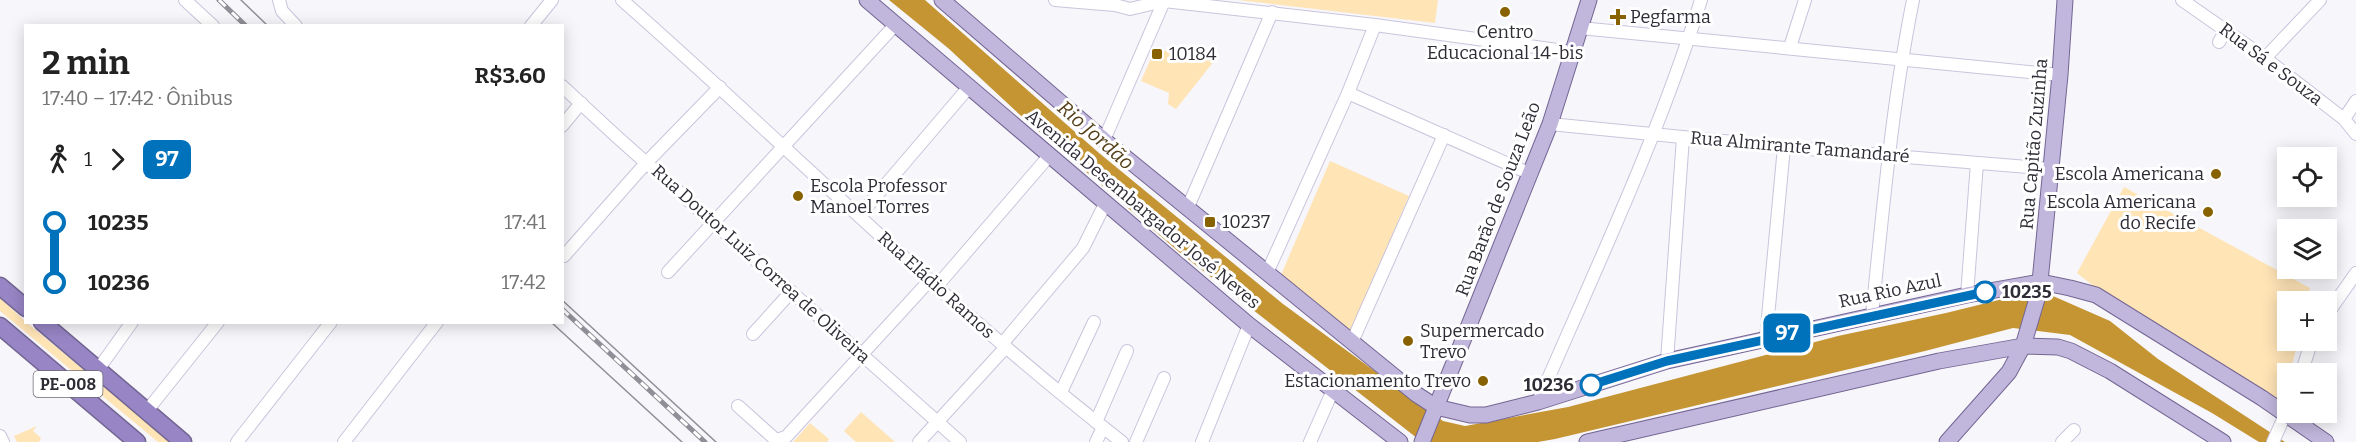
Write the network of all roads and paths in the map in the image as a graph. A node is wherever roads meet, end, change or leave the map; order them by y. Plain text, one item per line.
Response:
1 (185, 0) edge
2 (279, 0) edge
3 (552, 0) edge
4 (622, 0) edge
5 (867, 0) edge
6 (942, 0) edge
7 (1055, 0) edge
8 (1589, 0) edge
9 (1701, 0) edge
10 (1805, 0) edge
11 (1913, 0) edge
12 (2065, 0) edge
13 (2183, 0) edge
14 (2320, 0) edge
15 (1164, 1) edge
16 (1272, 12) junction
17 (211, 24) edge
18 (294, 24) edge
19 (533, 24) edge
20 (896, 24) junction
21 (1375, 25) junction
22 (1580, 28) junction
23 (1689, 40) junction
24 (1790, 47) junction
25 (1572, 52) junction
26 (2265, 58) junction
27 (1901, 60) junction
28 (2060, 75) junction
29 (720, 87) junction
30 (969, 87) junction
31 (564, 88) edge
32 (1348, 93) junction
33 (2356, 102) edge
34 (581, 103) junction
35 (2344, 120) junction
36 (564, 124) edge
37 (1550, 124) junction
38 (1653, 134) junction
39 (2356, 134) edge
40 (1444, 135) junction
41 (1683, 136) junction
42 (1104, 140) junction
43 (785, 147) junction
44 (1784, 147) junction
45 (1049, 156) junction
46 (1888, 156) junction
47 (646, 163) junction
48 (1977, 163) junction
49 (2051, 169) junction
50 (1531, 174) junction
51 (1105, 204) junction
52 (1188, 207) junction
53 (859, 216) junction
54 (713, 221) junction
55 (564, 256) dead end
56 (668, 272) dead end
57 (1267, 273) junction
58 (2356, 273) edge
59 (933, 283) junction
60 (0, 286) edge
61 (2040, 287) junction
62 (791, 292) junction
63 (1966, 295) junction
64 (2337, 300) edge
65 (24, 306) edge
66 (1872, 315) junction
67 (1094, 322) dead end
68 (44, 324) edge
69 (131, 324) edge
70 (216, 324) edge
71 (329, 324) edge
72 (435, 324) edge
73 (1249, 325) junction
74 (0, 326) edge
75 (753, 334) dead end
76 (1766, 338) junction
77 (1352, 342) junction
78 (2024, 342) junction
79 (1004, 345) junction
80 (1127, 351) dead end
81 (862, 355) junction
82 (1667, 361) junction
83 (98, 371) junction
84 (1164, 378) dead end
85 (1332, 390) junction
86 (1061, 392) junction
87 (1538, 402) junction
88 (738, 406) dead end
89 (2277, 408) edge
90 (1435, 410) junction
91 (146, 412) junction
92 (938, 421) junction
93 (2281, 423) edge
94 (2298, 423) edge
95 (2306, 423) edge
96 (1100, 424) junction
97 (2074, 430) dead end
98 (2309, 431) junction
99 (0, 436) edge
100 (3, 442) edge
101 (136, 442) edge
102 (183, 442) edge
103 (237, 442) edge
104 (344, 442) edge
105 (919, 442) edge
106 (960, 442) edge
107 (1096, 442) edge
108 (1122, 442) edge
109 (1136, 442) edge
110 (1202, 442) edge
111 (1310, 442) edge
112 (1400, 442) edge
113 (1422, 442) edge
114 (1587, 442) edge
115 (1947, 442) edge
116 (2062, 442) edge
117 (2223, 442) edge
118 (2274, 442) edge
119 (2326, 442) edge

1 - 17 street
2 - 18 street
3 - 19 street
4 - 29 street, Rua Eládio Ramos
5 - 20 main road, Avenida Desembargador José Neves
6 - 42 main road, Avenida Desembargador José Neves
7 - 15 street
8 - 22 main road, Rua Barão de Souza Leão
9 - 23 street
10 - 24 street
11 - 27 street
12 - 28 main road, Rua Capitão Zuzinha
13 - 26 street, Rua Sá e Souza
14 - 26 street
15 - 16 street
15 - 42 street
16 - 21 street
16 - 52 street
20 - 30 main road, Avenida Desembargador José Neves
20 - 43 street
21 - 25 street
21 - 32 street
22 - 23 street
22 - 25 main road, Rua Barão de Souza Leão
23 - 24 street
23 - 38 street
24 - 27 street
25 - 37 main road, Rua Barão de Souza Leão
26 - 35 street, Rua Sá e Souza
27 - 28 street
27 - 46 street
28 - 49 main road, Rua Capitão Zuzinha
29 - 43 street, Rua Eládio Ramos
29 - 47 street
30 - 45 main road, Avenida Desembargador José Neves
30 - 53 street
31 - 34 street, Rua Doutor Luiz Correa de Oliveira
32 - 40 street
32 - 57 street
33 - 35 street
34 - 36 street
34 - 47 street, Rua Doutor Luiz Correa de Oliveira
35 - 39 street, Rua Sá e Souza
37 - 38 street, Rua Almirante Tamandaré
37 - 50 main road, Rua Barão de Souza Leão
38 - 41 street, Rua Almirante Tamandaré
38 - 87 street
40 - 50 street
40 - 77 street
41 - 44 street, Rua Almirante Tamandaré
41 - 82 street
42 - 52 main road, Avenida Desembargador José Neves
43 - 53 street, Rua Eládio Ramos
43 - 54 street
44 - 46 street, Rua Almirante Tamandaré
44 - 76 street
45 - 51 main road, Avenida Desembargador José Neves
45 - 59 street
46 - 48 street, Rua Almirante Tamandaré
46 - 66 street
47 - 54 street, Rua Doutor Luiz Correa de Oliveira
47 - 55 street
48 - 49 street, Rua Almirante Tamandaré
48 - 63 street
49 - 61 main road, Rua Capitão Zuzinha
50 - 90 main road, Rua Barão de Souza Leão
51 - 73 main road, Avenida Desembargador José Neves
51 - 79 street
52 - 57 main road, Avenida Desembargador José Neves
53 - 59 street, Rua Eládio Ramos
54 - 56 street
54 - 62 street, Rua Doutor Luiz Correa de Oliveira
57 - 77 main road, Avenida Desembargador José Neves
58 - 64 street
59 - 79 street, Rua Eládio Ramos
59 - 81 street
60 - 65 highway
61 - 63 main road, Rua Rio Azul
61 - 78 main road, Rua Capitão Zuzinha
61 - 89 main road
62 - 75 street
62 - 81 street, Rua Doutor Luiz Correa de Oliveira
63 - 66 main road, Rua Rio Azul
66 - 76 main road, Rua Rio Azul
67 - 86 street
68 - 83 highway, PE-008
69 - 83 street
70 - 91 street
71 - 103 street
72 - 104 street
73 - 85 main road, Avenida Desembargador José Neves
73 - 110 street
74 - 101 highway, PE-008
76 - 82 main road, Rua Rio Azul
77 - 90 main road, Avenida Desembargador José Neves
78 - 114 main road
78 - 115 main road, Rua Capitão Zuzinha
78 - 117 main road
79 - 86 street, Rua Eládio Ramos
79 - 92 street
80 - 96 street
81 - 88 street
81 - 92 street, Rua Doutor Luiz Correa de Oliveira
82 - 87 main road, Rua Rio Azul
83 - 91 highway, PE-008
84 - 109 street
85 - 111 street
85 - 112 main road, Avenida Desembargador José Neves
86 - 96 street, Rua Eládio Ramos
87 - 90 main road, Rua Rio Azul
90 - 113 main road, Rua Barão de Souza Leão
91 - 102 highway, PE-008
92 - 105 street
92 - 106 street, Rua Doutor Luiz Correa de Oliveira
93 - 118 street
94 - 98 main road
95 - 98 street
96 - 107 street
96 - 108 street, Rua Eládio Ramos
97 - 116 street
98 - 119 main road
99 - 100 street

